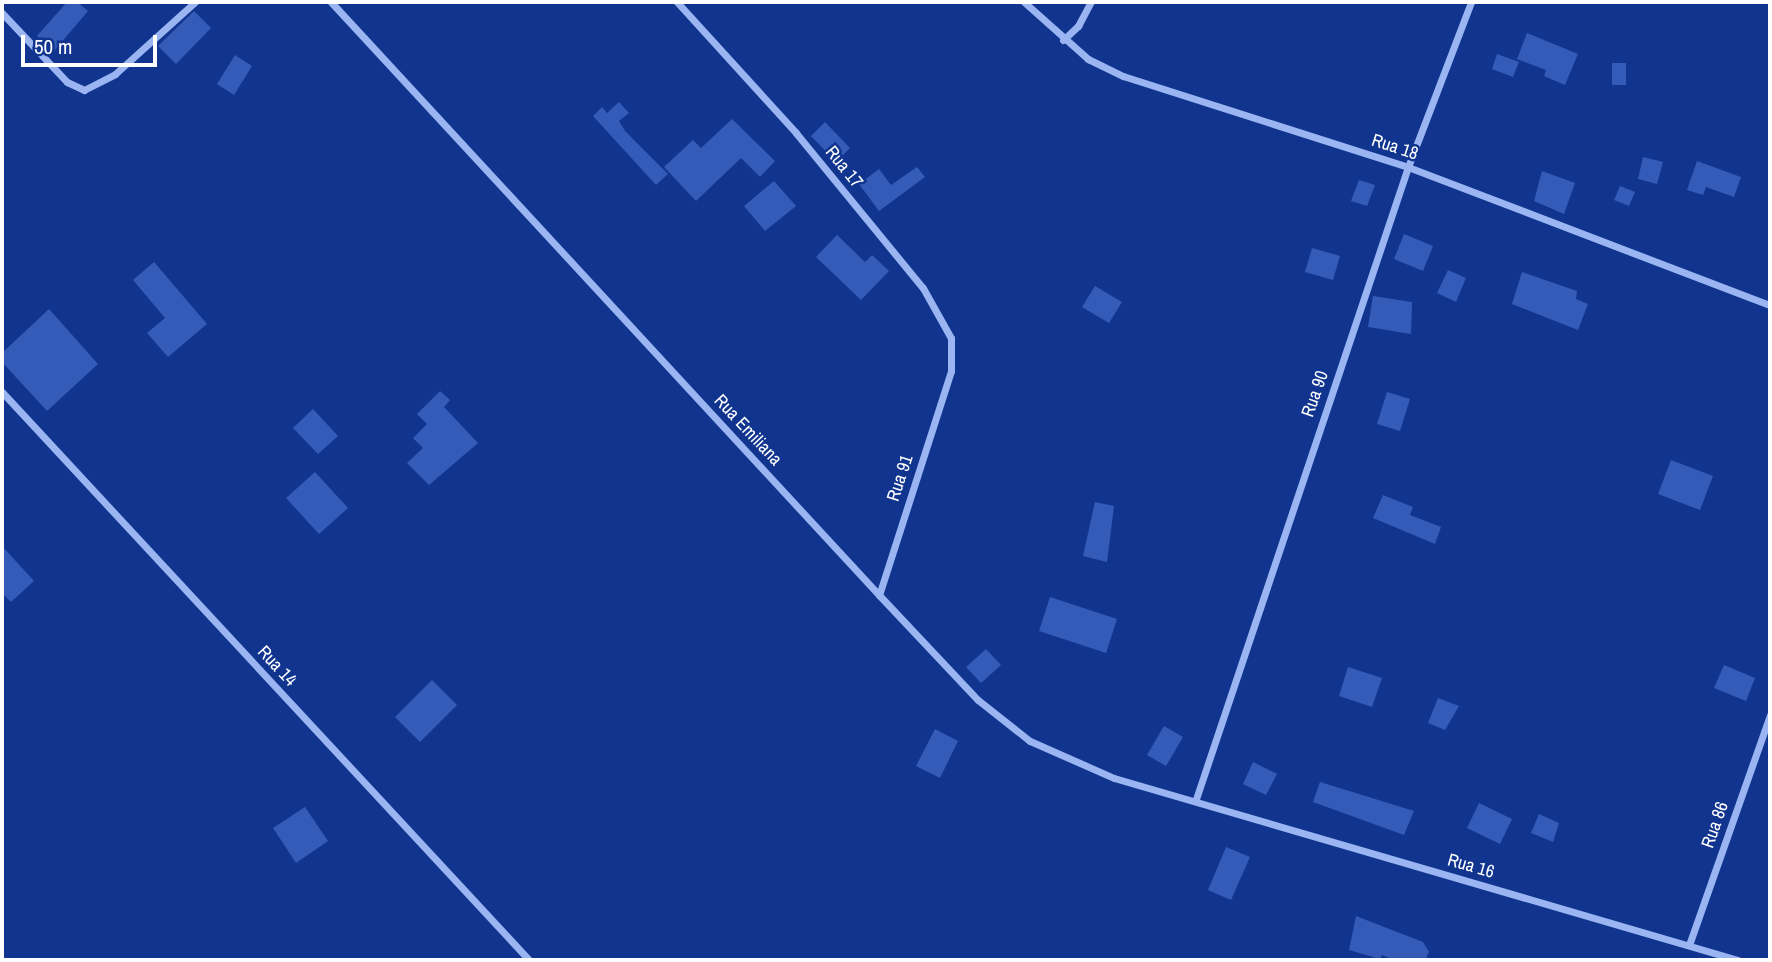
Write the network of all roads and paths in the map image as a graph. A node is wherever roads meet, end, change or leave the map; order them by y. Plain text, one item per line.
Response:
1 (195, 2) edge
2 (331, 2) edge
3 (677, 2) edge
4 (1024, 2) edge
5 (1091, 2) edge
6 (1471, 2) edge
7 (2, 13) edge
8 (1063, 40) junction
9 (1408, 167) junction
10 (1770, 305) edge
11 (951, 371) joint
12 (2, 392) edge
13 (879, 595) junction
14 (1770, 715) edge
15 (1196, 799) junction
16 (1689, 945) junction
17 (529, 960) edge
18 (1738, 960) edge

1 - 7 street
2 - 13 street, Rua Emiliana
3 - 11 street, Rua 17
4 - 8 street, Rua 18
5 - 8 street
6 - 9 street, Rua 90
8 - 9 street, Rua 18
9 - 10 street, Rua 18
9 - 15 street, Rua 90
11 - 13 street, Rua 91
12 - 17 street, Rua 14
13 - 15 street, Rua Emiliana
14 - 16 street, Rua 86
15 - 16 street, Rua 16
16 - 18 street, Rua 16

